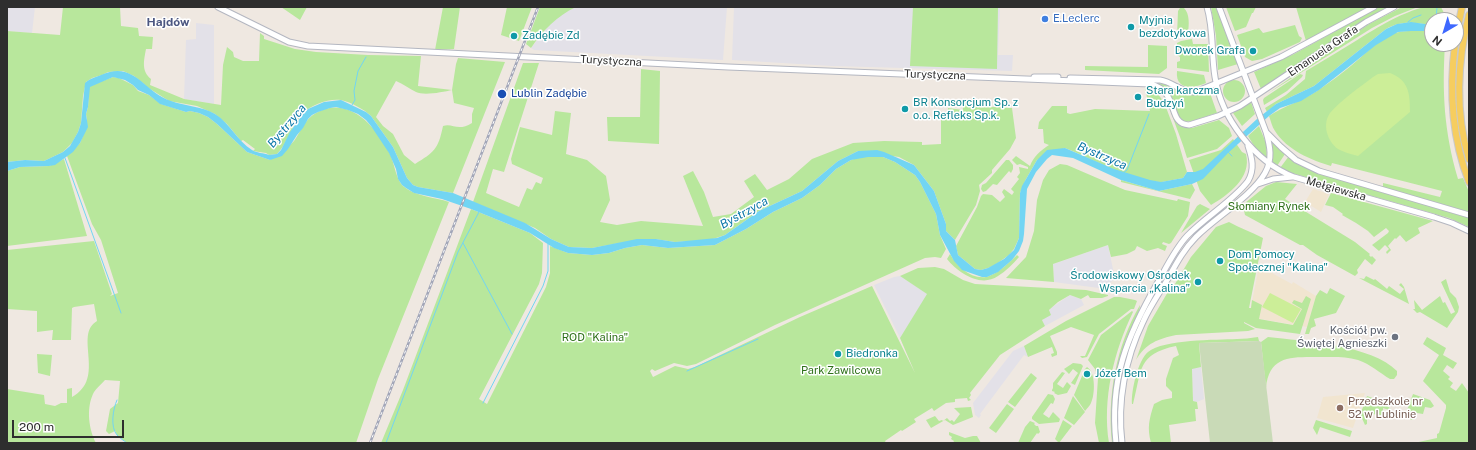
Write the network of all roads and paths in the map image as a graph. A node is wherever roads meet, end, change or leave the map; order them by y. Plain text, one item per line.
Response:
1 (218, 7) edge
2 (1207, 7) edge
3 (1219, 7) edge
4 (1374, 7) edge
5 (1394, 7) edge
6 (1469, 17) edge
7 (1454, 52) edge
8 (1244, 72) junction
9 (1013, 78) junction
10 (1216, 83) junction
11 (1254, 97) junction
12 (1227, 112) junction
13 (1266, 132) junction
14 (1248, 145) junction
15 (1469, 159) edge
16 (1269, 164) junction
17 (1294, 177) junction
18 (1469, 182) edge
19 (1257, 185) junction
20 (1469, 215) edge
21 (1469, 231) edge
22 (1161, 276) junction
23 (1167, 279) junction
24 (1130, 338) junction
25 (1135, 340) junction
26 (1116, 443) edge
27 (1122, 443) edge

1 - 9 main road, Turystyczna
2 - 10 main road
3 - 8 main road
4 - 8 main road, Emanuela Grafa
5 - 11 main road, Emanuela Grafa
6 - 15 main road
7 - 18 main road
8 - 10 main road, Emanuela Grafa
8 - 11 main road, Mełgiewska
9 - 10 main road, Turystyczna
9 - 12 main road, Turystyczna
10 - 12 main road, Mełgiewska
11 - 12 main road, Emanuela Grafa
11 - 13 main road, Mełgiewska
12 - 14 main road, Mełgiewska
13 - 16 main road
13 - 20 main road, Mełgiewska
14 - 16 main road, Mełgiewska
14 - 22 main road
16 - 17 main road, Mełgiewska
16 - 19 main road
17 - 19 main road
17 - 21 main road, Mełgiewska
19 - 23 main road
22 - 23 main road
22 - 24 main road
23 - 25 main road
24 - 25 main road
24 - 26 main road
25 - 27 main road

